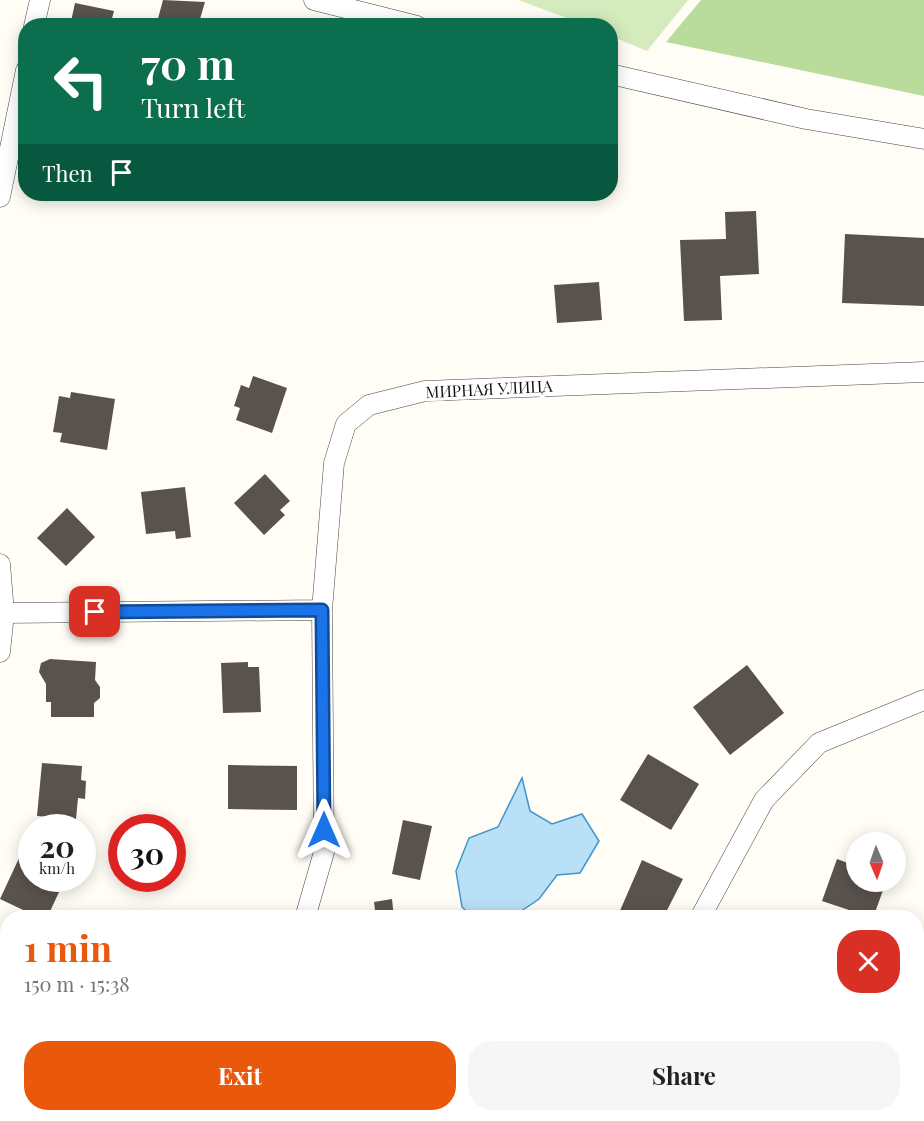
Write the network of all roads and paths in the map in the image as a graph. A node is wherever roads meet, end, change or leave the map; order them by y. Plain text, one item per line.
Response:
1 (40, 0) edge
2 (314, 0) edge
3 (36, 18) edge
4 (385, 18) edge
5 (618, 76) edge
6 (18, 109) edge
7 (924, 139) edge
8 (0, 197) edge
9 (924, 372) edge
10 (0, 564) edge
11 (322, 610) junction
12 (4, 613) junction
13 (0, 652) edge
14 (924, 700) edge
15 (307, 910) edge
16 (704, 910) edge

1 - 3 street
2 - 4 street
5 - 7 street
6 - 8 street
9 - 11 street, МИРНАЯ УЛИЦА
10 - 12 street
11 - 12 street
11 - 15 street, МИРНАЯ УЛИЦА
12 - 13 street
14 - 16 street

